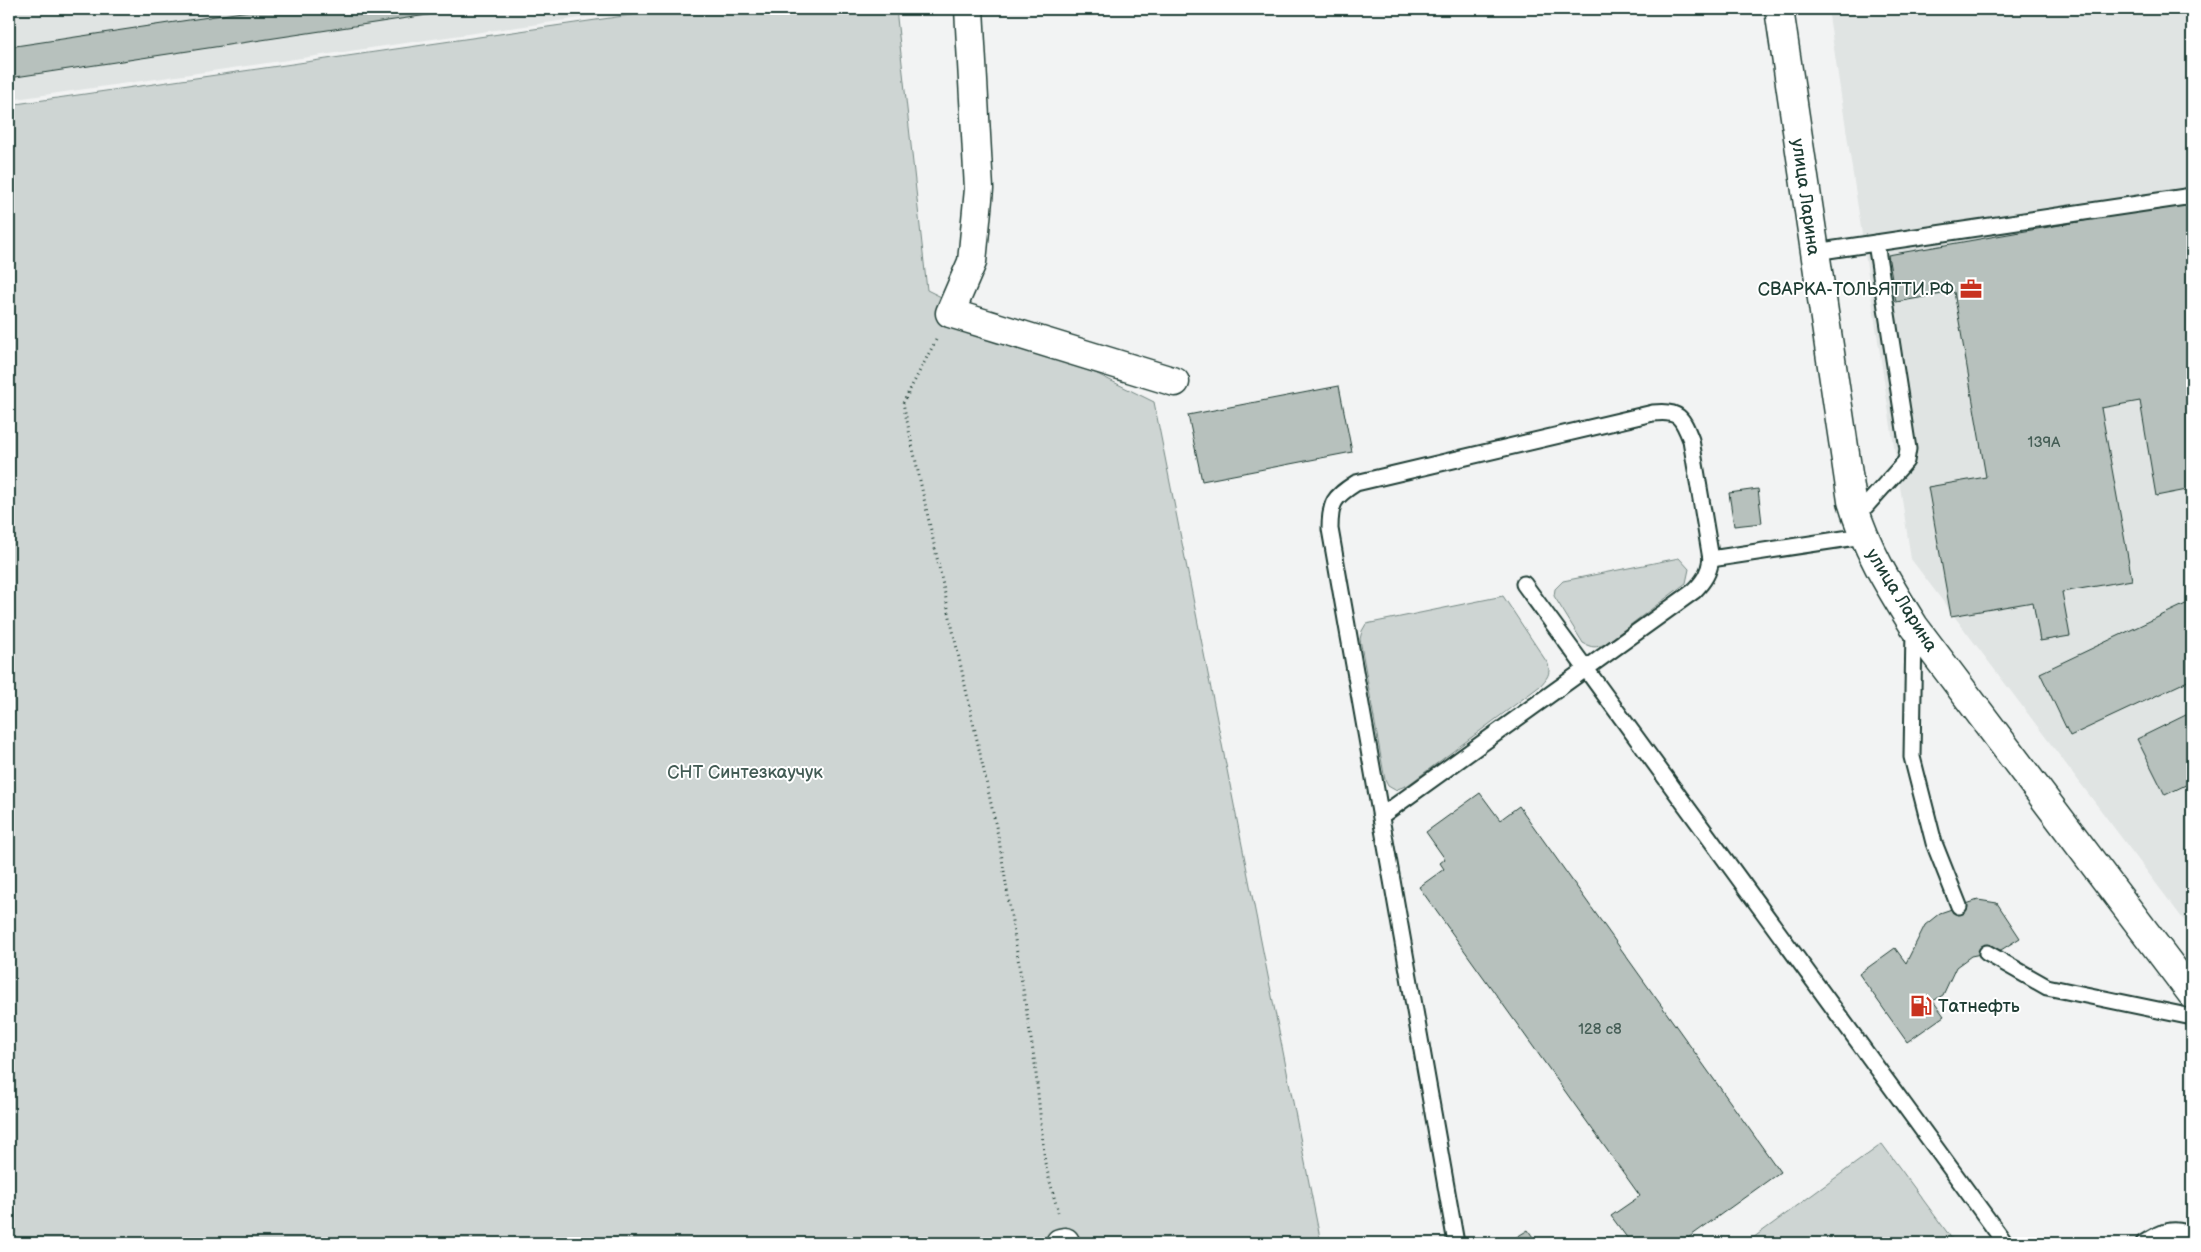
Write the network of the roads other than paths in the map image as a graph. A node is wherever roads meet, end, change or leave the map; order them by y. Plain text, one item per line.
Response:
1 (969, 9) edge
2 (1779, 9) edge
3 (2192, 196) edge
4 (1876, 243) junction
5 (1815, 252) junction
6 (1175, 382) dead end
7 (1860, 526) junction
8 (1711, 559) junction
9 (1524, 584) dead end
10 (1914, 626) junction
11 (1586, 669) junction
12 (1381, 816) junction
13 (1959, 906) dead end
14 (1987, 953) dead end
15 (2192, 994) edge
16 (2192, 1017) edge
17 (2192, 1236) edge
18 (1456, 1243) edge
19 (2005, 1243) edge
20 (2144, 1243) edge

1 - 6 main road
2 - 5 main road, улица Ларина
3 - 4 lane
4 - 5 lane
4 - 7 lane
5 - 7 main road, улица Ларина
7 - 8 lane
7 - 10 main road, улица Ларина
8 - 11 lane
8 - 12 lane
9 - 11 lane
10 - 13 lane
10 - 15 main road, улица Ларина
11 - 12 lane
11 - 19 lane
12 - 18 lane
14 - 16 lane
17 - 20 lane

